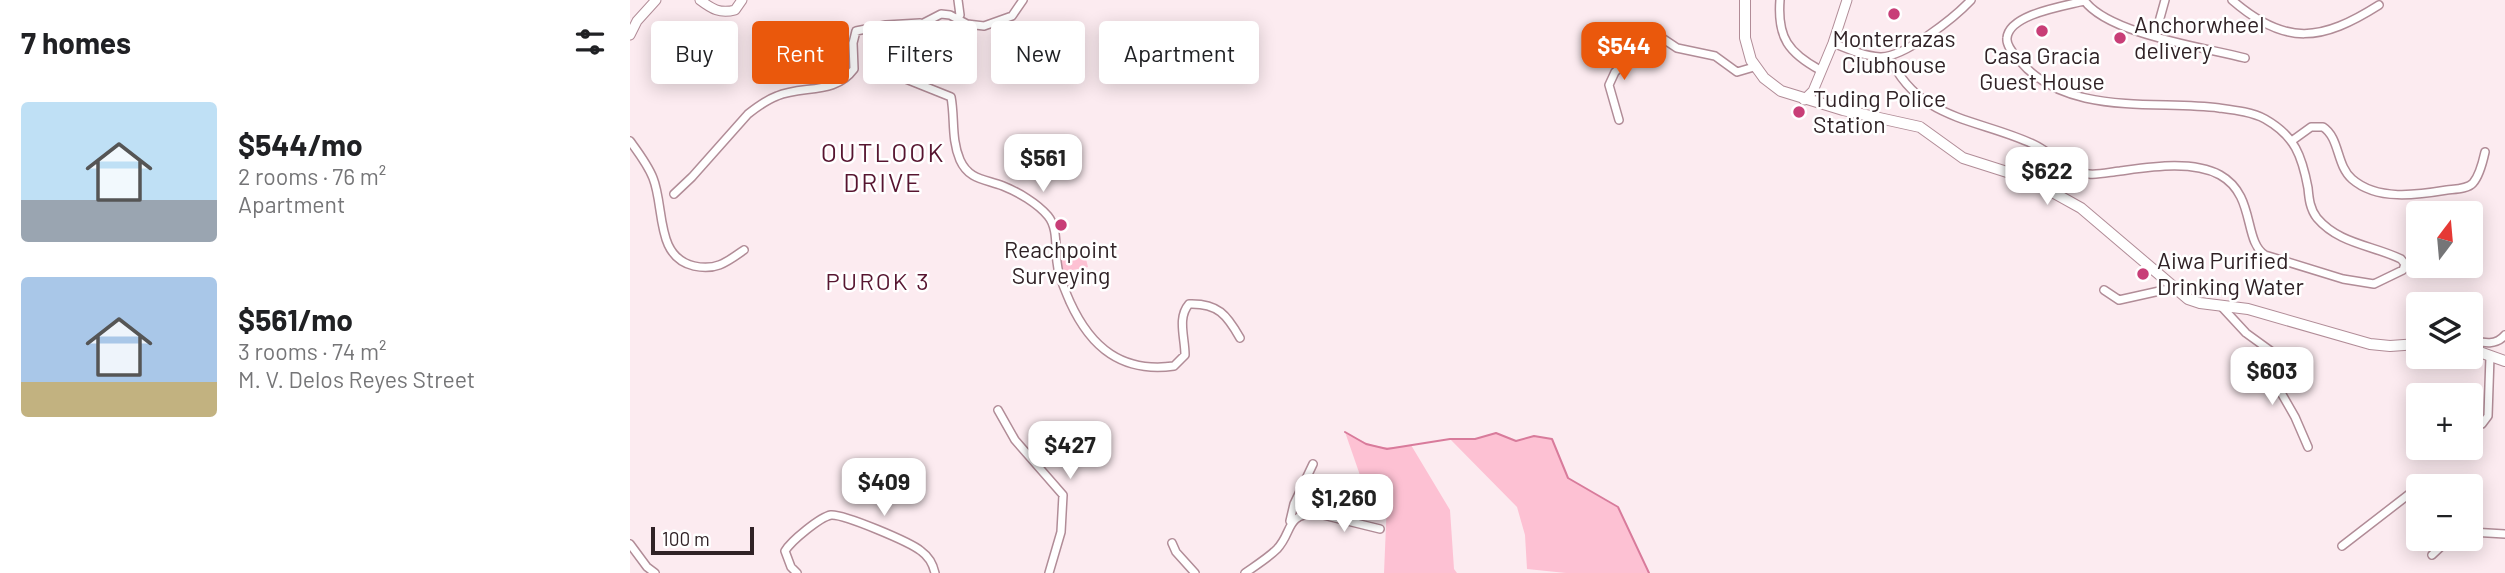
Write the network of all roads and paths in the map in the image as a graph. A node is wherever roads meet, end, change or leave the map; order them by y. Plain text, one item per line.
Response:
1 (656, 0) edge
2 (700, 0) edge
3 (742, 0) edge
4 (958, 0) edge
5 (1023, 0) edge
6 (1745, 0) edge
7 (1780, 0) edge
8 (1847, 0) edge
9 (1971, 0) edge
10 (2084, 0) edge
11 (2165, 0) edge
12 (2232, 0) edge
13 (2379, 5) dead end
14 (958, 19) junction
15 (925, 21) edge
16 (863, 30) edge
17 (630, 35) edge
18 (2155, 36) junction
19 (1833, 43) junction
20 (1889, 56) junction
21 (2245, 58) dead end
22 (1754, 67) junction
23 (1820, 70) junction
24 (918, 84) edge
25 (1813, 91) junction
26 (1804, 100) junction
27 (1816, 103) junction
28 (1619, 120) dead end
29 (2292, 140) junction
30 (630, 141) edge
31 (2485, 152) dead end
32 (674, 194) dead end
33 (744, 250) dead end
34 (2173, 288) junction
35 (2104, 290) dead end
36 (2221, 306) junction
37 (2505, 335) edge
38 (1240, 338) dead end
39 (2483, 341) edge
40 (2406, 345) edge
41 (2483, 353) edge
42 (2490, 356) junction
43 (2505, 360) edge
44 (998, 410) dead end
45 (2483, 422) edge
46 (2308, 447) dead end
47 (1313, 464) dead end
48 (2406, 497) edge
49 (1290, 526) junction
50 (1380, 529) dead end
51 (2483, 532) edge
52 (2505, 534) edge
53 (1172, 542) dead end
54 (630, 544) edge
55 (2343, 546) dead end
56 (2436, 551) edge
57 (2432, 555) dead end
58 (655, 573) edge
59 (797, 573) edge
60 (935, 573) edge
61 (1049, 573) edge
62 (1195, 573) edge
63 (1245, 573) edge

1 - 17 street
2 - 3 street
4 - 14 street
5 - 14 street
6 - 22 main road
7 - 23 street
8 - 19 street
9 - 20 street
10 - 18 street
10 - 29 street
11 - 18 street
12 - 13 street
14 - 15 street
16 - 32 street
18 - 21 street
19 - 20 street
19 - 23 street
20 - 29 street
22 - 26 main road
22 - 28 street
23 - 25 street
24 - 38 street
25 - 26 street
25 - 27 street
26 - 27 main road
27 - 34 main road
29 - 31 street
30 - 33 street
34 - 35 street
34 - 36 main road
36 - 40 main road
36 - 46 street
37 - 39 street
41 - 42 main road
42 - 43 main road
42 - 45 street
44 - 61 street
47 - 49 street
48 - 55 street
49 - 50 street
49 - 63 street
51 - 52 street
53 - 62 street
54 - 58 street
56 - 57 street
59 - 60 street

